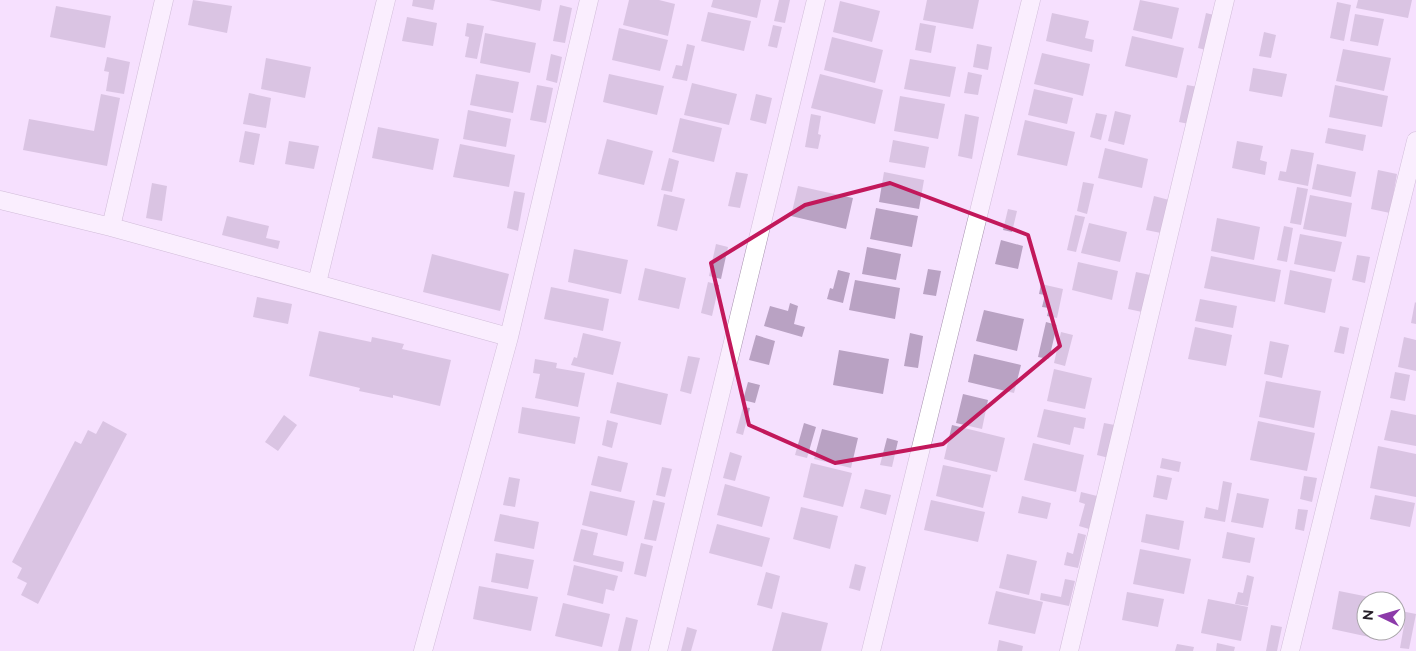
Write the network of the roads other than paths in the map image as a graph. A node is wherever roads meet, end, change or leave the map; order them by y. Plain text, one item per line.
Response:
1 (164, 0) edge
2 (386, 0) edge
3 (590, 0) edge
4 (816, 0) edge
5 (1031, 0) edge
6 (1225, 0) edge
7 (1416, 141) edge
8 (0, 200) edge
9 (111, 227) junction
10 (317, 283) junction
11 (509, 337) junction
12 (423, 651) edge
13 (658, 651) edge
14 (871, 651) edge
15 (1069, 651) edge
16 (1290, 651) edge

1 - 9 street
2 - 10 street
3 - 11 street
4 - 13 street
5 - 14 street
6 - 15 street
7 - 16 street
8 - 9 street
9 - 10 street
10 - 11 street
11 - 12 street

